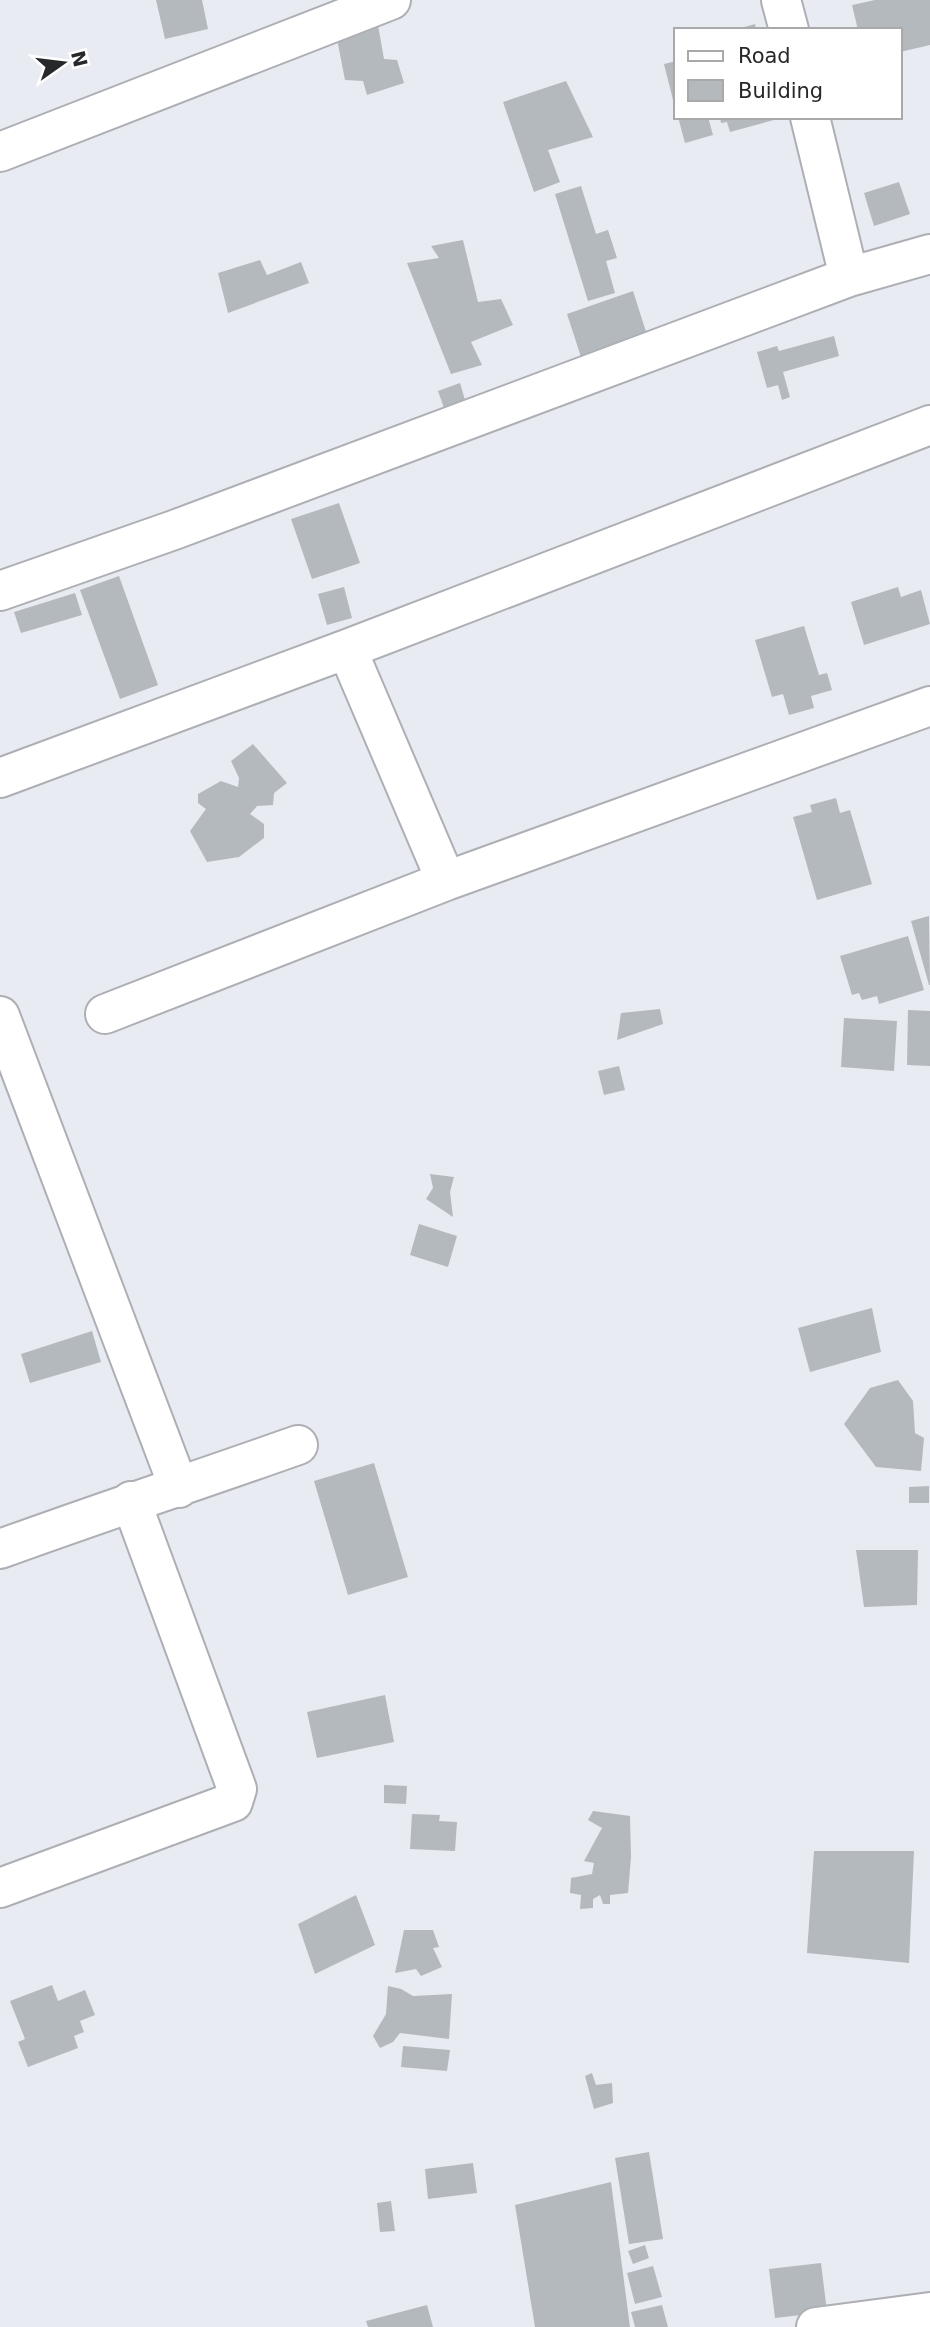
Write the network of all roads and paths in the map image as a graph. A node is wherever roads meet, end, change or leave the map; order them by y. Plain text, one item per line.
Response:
1 (391, 0) edge
2 (781, 0) edge
3 (788, 28) edge
4 (810, 119) edge
5 (0, 152) edge
6 (930, 254) edge
7 (849, 277) junction
8 (930, 425) edge
9 (0, 591) edge
10 (347, 649) junction
11 (930, 706) edge
12 (0, 778) edge
13 (446, 881) junction
14 (105, 1014) dead end
15 (0, 1016) edge
16 (298, 1445) dead end
17 (178, 1488) junction
18 (131, 1501) junction
19 (0, 1549) edge
20 (0, 1888) edge
21 (930, 2312) edge
22 (816, 2327) edge

1 - 5 street
2 - 3 street
4 - 7 street
6 - 7 street
7 - 9 street
8 - 10 street
10 - 12 street
10 - 13 street
11 - 13 street
13 - 14 street
15 - 17 street
16 - 17 street
17 - 18 street
18 - 19 street
18 - 20 street
21 - 22 street

